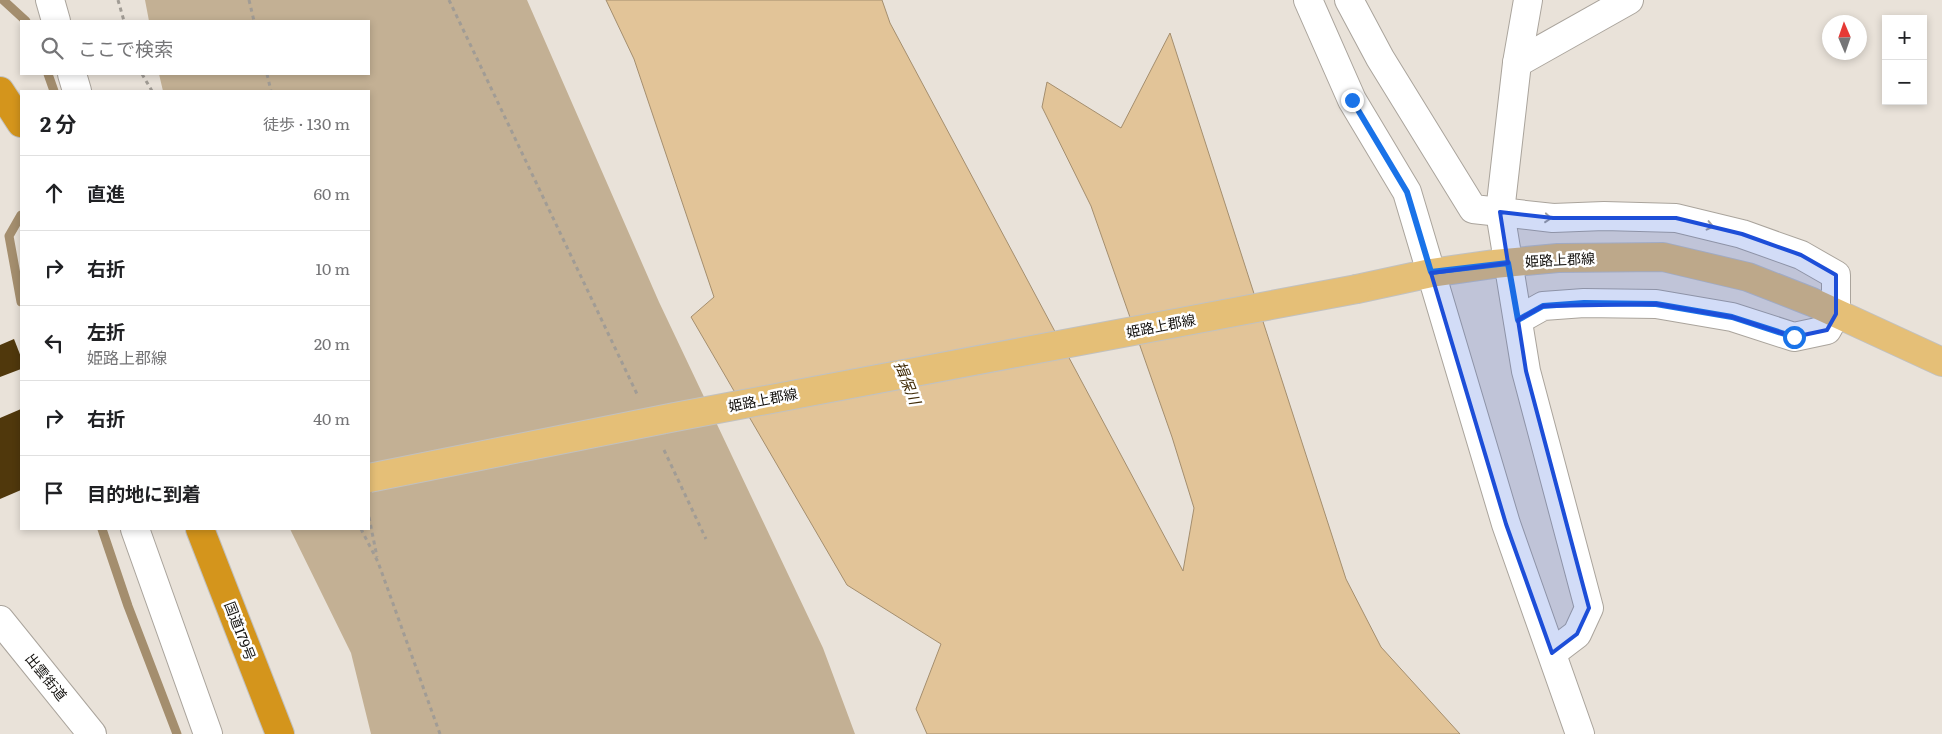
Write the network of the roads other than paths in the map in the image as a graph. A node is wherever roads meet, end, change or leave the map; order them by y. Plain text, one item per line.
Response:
1 (50, 0) edge
2 (1308, 0) edge
3 (1349, 0) edge
4 (1528, 0) edge
5 (1629, 0) edge
6 (56, 20) edge
7 (1516, 63) junction
8 (72, 75) edge
9 (77, 90) edge
10 (0, 91) edge
11 (20, 121) edge
12 (1500, 212) junction
13 (1508, 263) junction
14 (1431, 272) junction
15 (1836, 314) junction
16 (1518, 320) junction
17 (1942, 362) edge
18 (370, 478) edge
19 (135, 530) edge
20 (200, 530) edge
21 (0, 620) edge
22 (1552, 653) junction
23 (92, 734) edge
24 (208, 734) edge
25 (280, 734) edge
26 (1580, 734) edge

1 - 6 street
2 - 14 street
3 - 12 street
4 - 7 street
5 - 7 street
7 - 12 street
8 - 9 street
10 - 11 highway
12 - 13 street
12 -> 15 street
13 - 14 main road, 姫路上郡線
13 - 15 main road, 姫路上郡線
13 - 16 street
14 - 18 main road, 姫路上郡線, bridge
14 - 22 street
15 - 16 street
15 - 17 main road, 姫路上郡線
16 - 22 street
19 - 24 street
20 - 25 highway, 国道179号
21 - 23 street, 出雲街道
22 - 26 street

